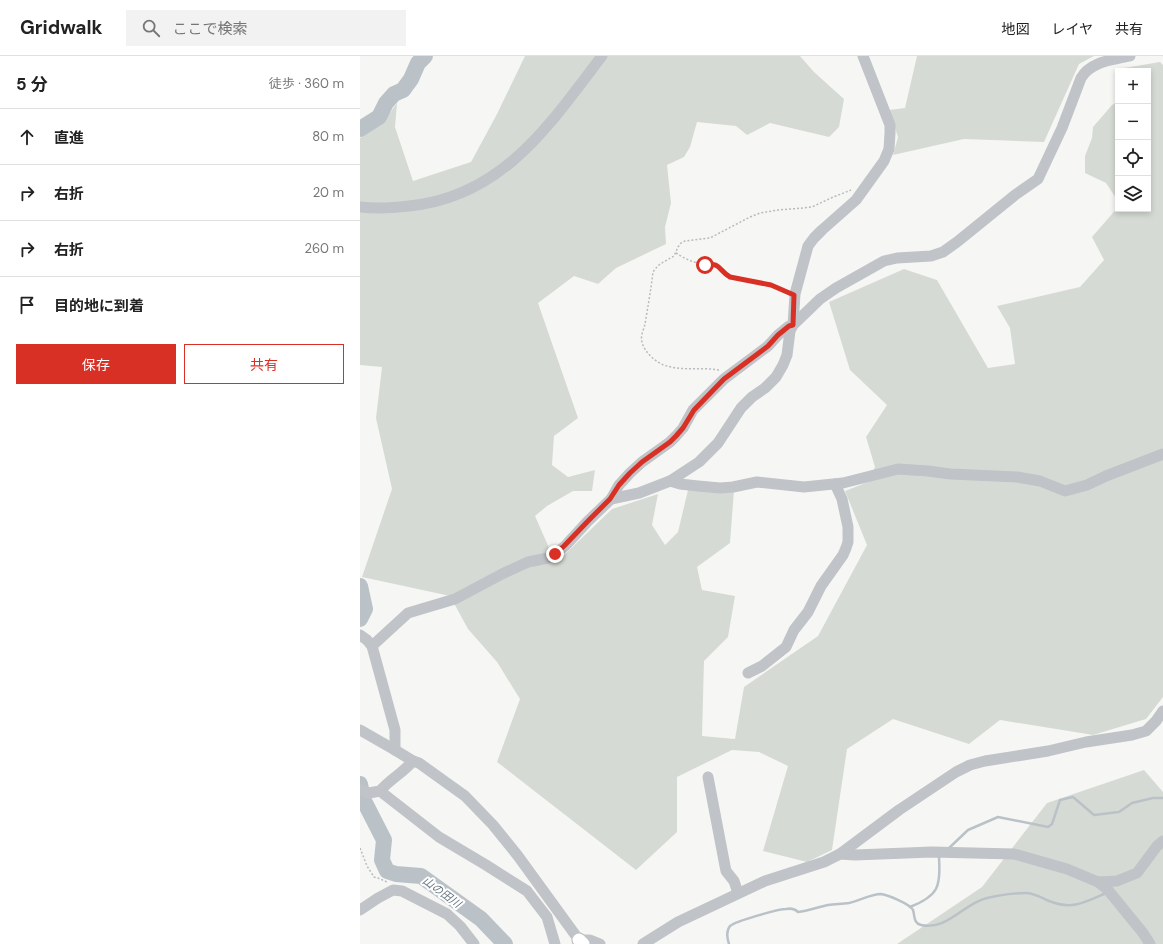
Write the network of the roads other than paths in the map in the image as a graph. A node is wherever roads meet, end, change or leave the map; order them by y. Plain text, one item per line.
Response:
1 (602, 56) edge
2 (863, 56) edge
3 (1130, 56) edge
4 (360, 207) edge
5 (793, 325) junction
6 (1163, 454) edge
7 (670, 480) junction
8 (836, 484) junction
9 (610, 499) junction
10 (360, 635) edge
11 (372, 646) junction
12 (748, 673) dead end
13 (1163, 711) edge
14 (360, 730) edge
15 (395, 750) junction
16 (413, 761) junction
17 (708, 777) dead end
18 (360, 790) edge
19 (380, 791) junction
20 (1163, 840) edge
21 (840, 854) junction
22 (1098, 882) junction
23 (738, 894) junction
24 (360, 910) edge
25 (581, 942) edge
26 (474, 944) edge
27 (555, 944) edge
28 (600, 944) edge
29 (643, 944) edge
30 (1150, 944) edge

1 - 4 street
2 - 5 street
3 - 5 street
5 - 7 street
5 - 9 street
6 - 8 street
7 - 8 street
7 - 9 street
8 - 12 street
9 - 11 street
10 - 11 street
11 - 15 street
13 - 21 street
14 - 15 street
15 - 16 street
16 - 19 street
16 - 25 street
17 - 23 street
18 - 19 street
19 - 27 street
20 - 22 street
21 - 22 street
21 - 23 street
22 - 30 street
23 - 29 street
24 - 26 street
25 - 28 street

